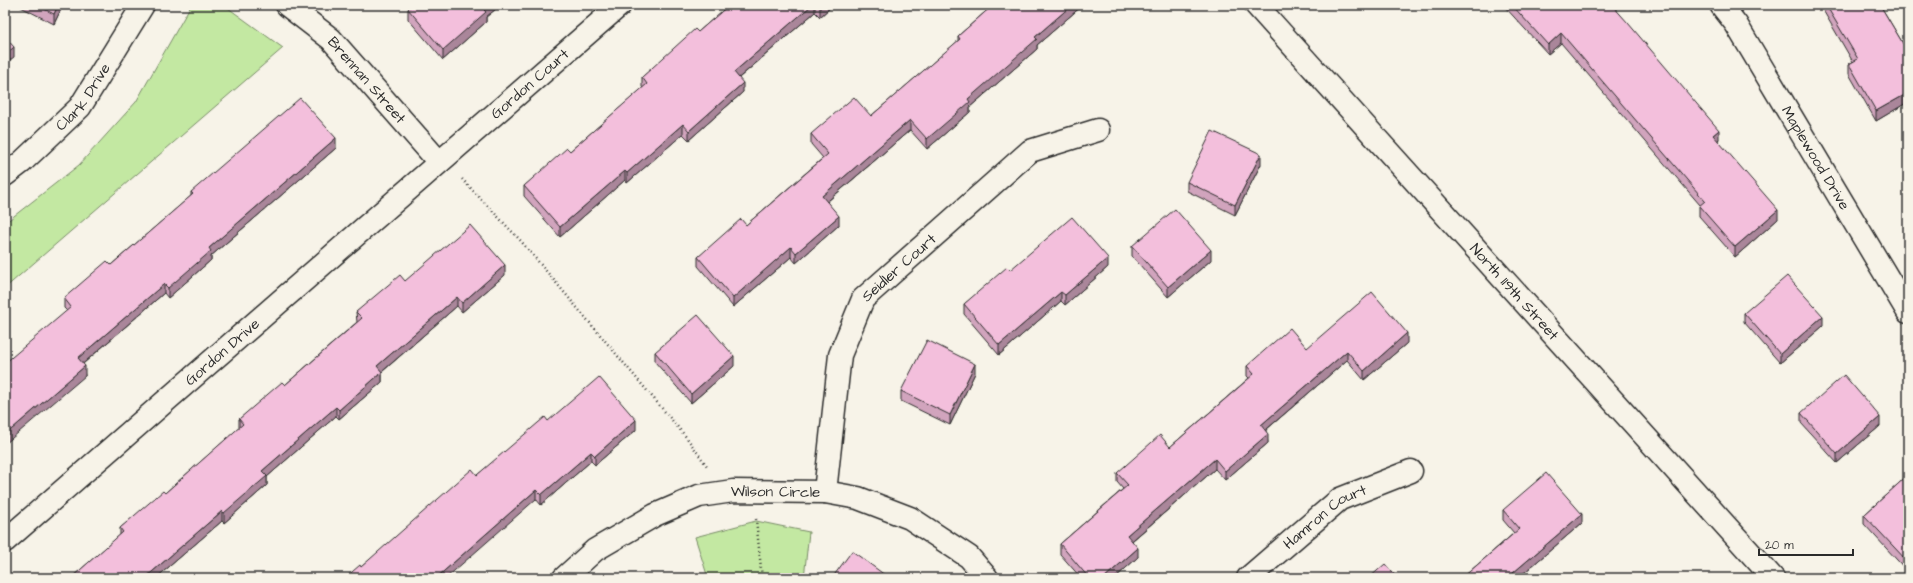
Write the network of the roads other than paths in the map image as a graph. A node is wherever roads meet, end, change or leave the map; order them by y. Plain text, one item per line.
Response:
1 (143, 5) edge
2 (287, 5) edge
3 (620, 5) edge
4 (1256, 5) edge
5 (1721, 5) edge
6 (1098, 130) dead end
7 (439, 162) junction
8 (5, 175) edge
9 (1908, 312) edge
10 (1410, 471) dead end
11 (825, 492) junction
12 (5, 541) edge
13 (564, 578) edge
14 (987, 578) edge
15 (1248, 578) edge
16 (1773, 578) edge

1 - 8 street, Clark Drive
2 - 7 street, Brennan Street
3 - 7 street, Gordon Court
4 - 16 street, North 119th Street
5 - 9 street, Maplewood Drive
6 - 11 street, Seidler Court
7 - 12 street, Gordon Drive
10 - 15 street, Hamron Court
11 - 13 street, Wilson Circle
11 - 14 street, Wilson Circle

